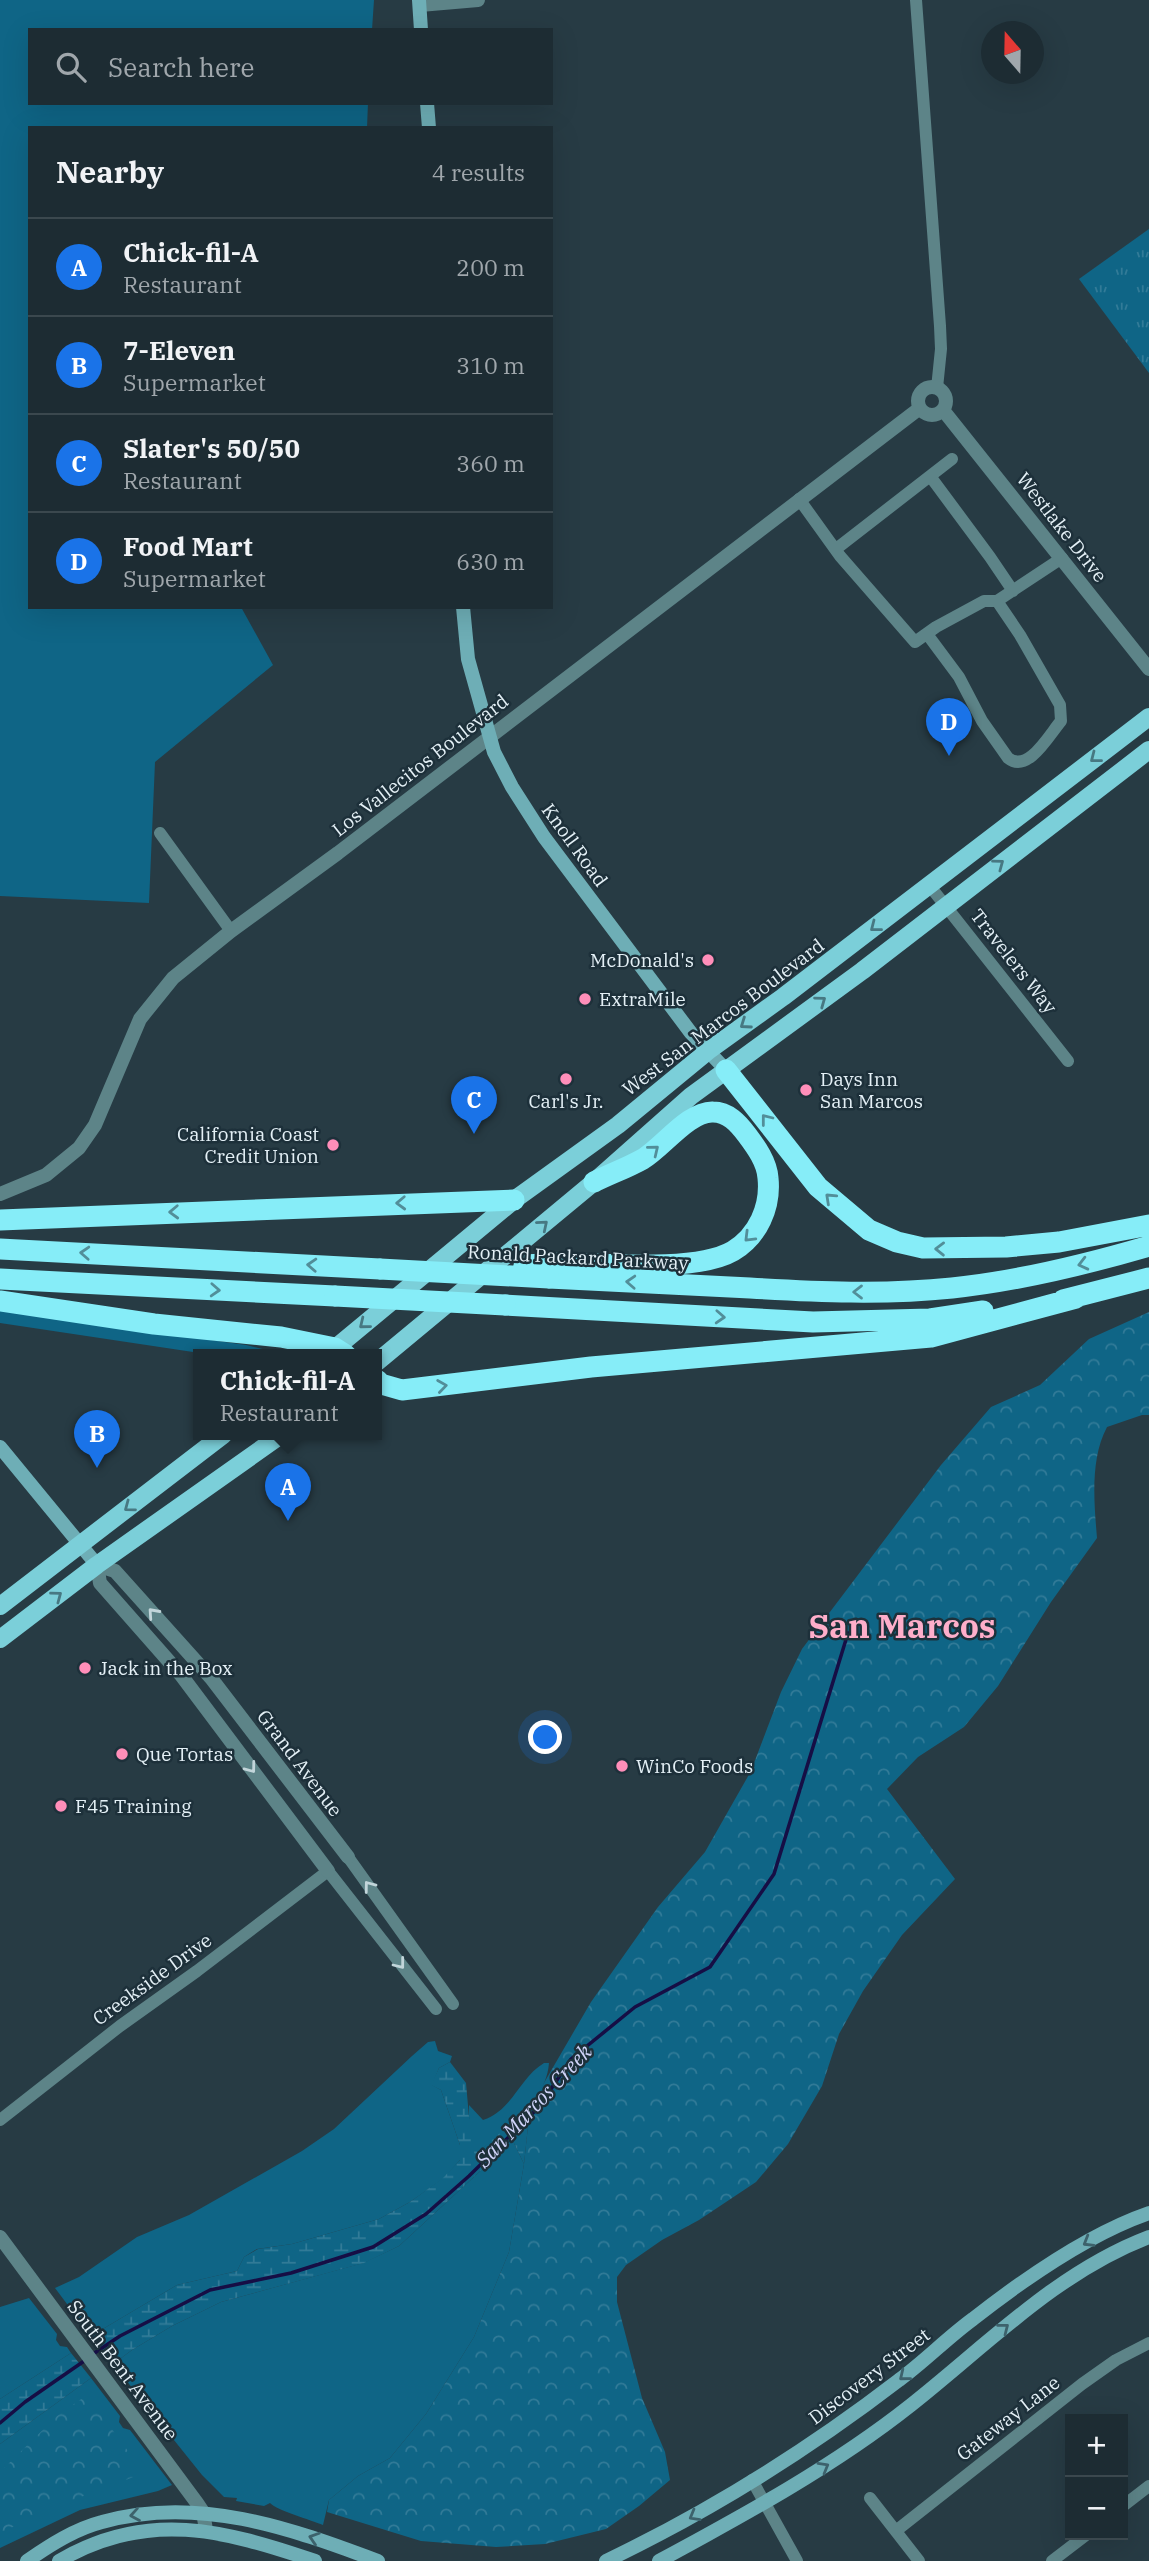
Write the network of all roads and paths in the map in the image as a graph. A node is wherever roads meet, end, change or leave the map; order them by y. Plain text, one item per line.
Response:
1 (478, 0) edge
2 (916, 0) edge
3 (419, 2) edge
4 (421, 28) edge
5 (427, 105) edge
6 (429, 126) edge
7 (937, 388) junction
8 (920, 408) junction
9 (943, 410) junction
10 (952, 459) dead end
11 (930, 476) junction
12 (799, 499) junction
13 (836, 549) junction
14 (1062, 558) junction
15 (1013, 591) junction
16 (997, 601) junction
17 (463, 609) edge
18 (927, 634) junction
19 (1149, 669) edge
20 (1149, 717) edge
21 (489, 736) junction
22 (1149, 750) edge
23 (160, 833) dead end
24 (929, 885) junction
25 (945, 905) junction
26 (231, 931) junction
27 (813, 975) junction
28 (789, 1024) junction
29 (708, 1051) junction
30 (1068, 1061) dead end
31 (726, 1070) junction
32 (594, 1182) junction
33 (0, 1194) edge
34 (514, 1200) junction
35 (0, 1220) edge
36 (1149, 1225) edge
37 (1149, 1246) edge
38 (0, 1249) edge
39 (556, 1270) junction
40 (1149, 1278) edge
41 (0, 1279) edge
42 (1076, 1298) junction
43 (0, 1301) edge
44 (239, 1332) junction
45 (274, 1349) edge
46 (321, 1349) edge
47 (340, 1349) edge
48 (382, 1358) edge
49 (382, 1384) edge
50 (216, 1440) edge
51 (274, 1440) edge
52 (0, 1447) edge
53 (81, 1544) junction
54 (97, 1565) junction
55 (0, 1606) edge
56 (0, 1639) edge
57 (348, 1857) joint
58 (328, 1871) junction
59 (453, 2004) dead end
60 (436, 2009) dead end
61 (0, 2120) edge
62 (1149, 2213) edge
63 (0, 2237) edge
64 (1149, 2237) edge
65 (1149, 2343) edge
66 (752, 2480) junction
67 (1149, 2486) edge
68 (870, 2498) dead end
69 (765, 2501) junction
70 (1128, 2503) edge
71 (203, 2512) junction
72 (206, 2530) junction
73 (897, 2530) junction
74 (1079, 2540) edge
75 (28, 2561) edge
76 (59, 2561) edge
77 (315, 2561) edge
78 (378, 2561) edge
79 (607, 2561) edge
80 (659, 2561) edge
81 (797, 2561) edge
82 (919, 2561) edge
83 (1052, 2561) edge

1 - 3 street
2 - 7 street
3 - 4 main road
5 - 6 main road
7 - 8 street
7 - 9 street
8 - 9 street
8 - 12 street, Los Vallecitos Boulevard
9 - 14 street, Westlake Drive
10 - 11 street
11 - 13 street
11 - 15 street
12 - 13 street
12 - 21 street, Los Vallecitos Boulevard
13 - 18 street
14 - 15 street
14 - 19 street, Westlake Drive
15 - 16 street
16 - 18 street
16 - 18 street
17 - 21 main road, Knoll Road
20 -> 24 main road, West San Marcos Boulevard
21 - 26 street, Los Vallecitos Boulevard
21 - 29 main road, Knoll Road
25 -> 22 main road
23 - 26 street
24 - 25 street, Travelers Way
24 -> 27 main road, West San Marcos Boulevard
28 -> 25 main road
25 - 30 street, Travelers Way
26 - 33 street, Los Vallecitos Boulevard
27 - 28 main road
27 -> 29 main road, West San Marcos Boulevard
28 - 31 main road
29 - 31 main road, Knoll Road
29 - 34 main road, West San Marcos Boulevard
31 - 32 main road
36 -> 31 highway
32 -> 39 highway
48 -> 32 main road
34 -> 35 highway
34 -> 47 main road, West San Marcos Boulevard
37 -> 39 highway, Ronald Packard Parkway
39 -> 38 highway, Ronald Packard Parkway, bridge
40 - 42 highway
41 -> 42 highway, bridge
49 -> 42 highway
43 - 44 highway
44 - 45 highway
44 - 46 highway
50 -> 53 main road
51 - 54 main road
52 - 53 main road, Grand Avenue
53 - 54 main road, Grand Avenue
53 - 55 main road
56 -> 54 main road
57 -> 54 street, Grand Avenue
54 -> 58 street, Grand Avenue
59 -> 57 street, Grand Avenue
58 -> 60 street, Grand Avenue
58 - 61 street, Creekside Drive
62 -> 66 main road, Discovery Street
63 - 71 street, South Bent Avenue
69 -> 64 main road
65 - 73 street, Gateway Lane
66 - 69 street
66 -> 79 main road, Discovery Street
67 - 70 street
68 - 73 street
69 - 80 main road
69 - 81 street
71 - 72 street, South Bent Avenue
71 -> 75 main road
78 -> 71 main road
72 - 76 main road
72 - 77 main road
73 - 82 street
74 - 83 street

